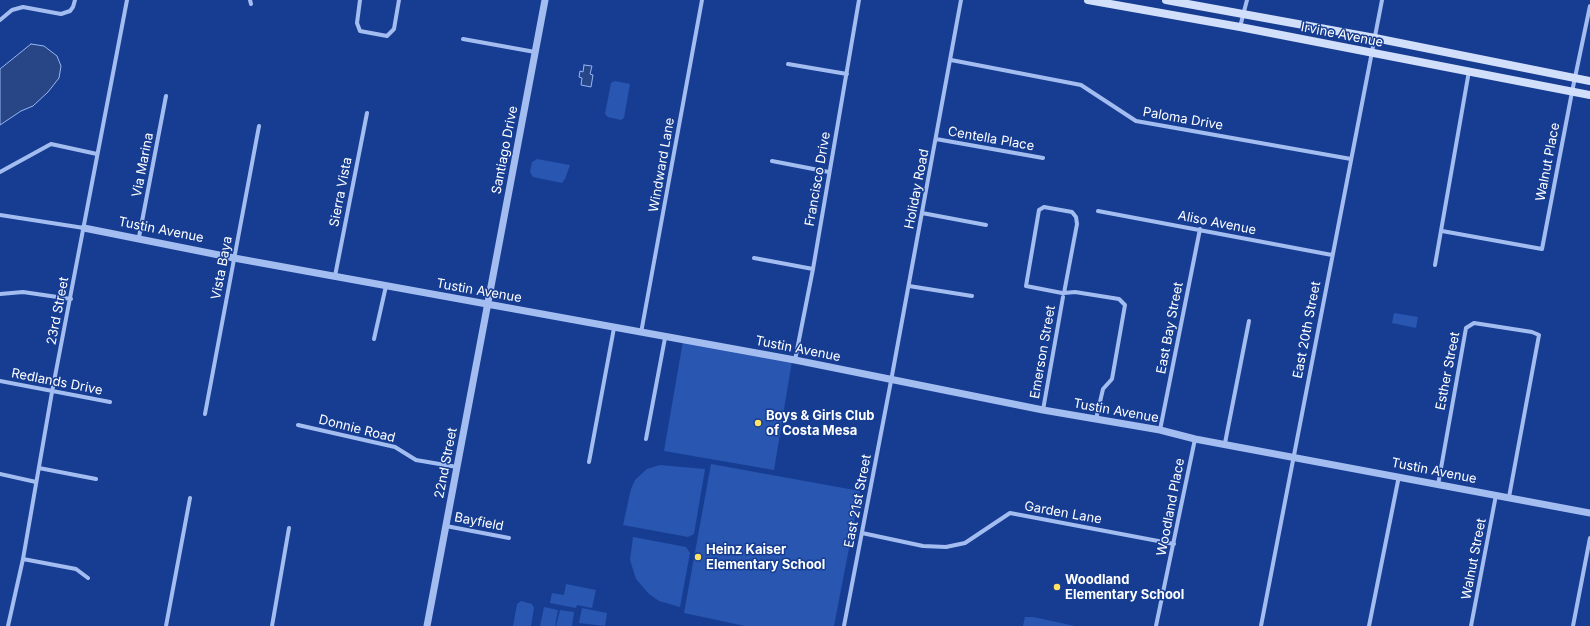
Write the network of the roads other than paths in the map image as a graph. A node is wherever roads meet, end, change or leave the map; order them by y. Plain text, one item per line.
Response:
1 (74, 0) edge
2 (127, 0) edge
3 (360, 0) edge
4 (399, 0) edge
5 (545, 0) edge
6 (702, 0) edge
7 (860, 0) edge
8 (961, 0) edge
9 (1088, 0) edge
10 (1166, 0) edge
11 (1246, 0) edge
12 (1382, 0) edge
13 (1590, 6) edge
14 (1244, 14) junction
15 (0, 20) edge
16 (1240, 27) junction
17 (1375, 38) junction
18 (463, 39) dead end
19 (536, 52) junction
20 (1372, 54) junction
21 (951, 60) junction
22 (788, 64) dead end
23 (1469, 72) junction
24 (847, 74) junction
25 (1574, 78) junction
26 (1590, 82) edge
27 (1572, 92) junction
28 (1590, 95) edge
29 (166, 96) dead end
30 (367, 113) dead end
31 (259, 126) dead end
32 (936, 139) junction
33 (97, 154) junction
34 (1043, 158) dead end
35 (1351, 159) junction
36 (772, 161) dead end
37 (0, 172) edge
38 (829, 172) junction
39 (1098, 211) dead end
40 (922, 213) junction
41 (0, 215) edge
42 (986, 225) dead end
43 (84, 228) junction
44 (1200, 230) junction
45 (1442, 231) junction
46 (139, 237) junction
47 (1332, 255) junction
48 (234, 258) junction
49 (754, 258) dead end
50 (1435, 265) dead end
51 (813, 268) junction
52 (335, 276) junction
53 (386, 286) junction
54 (909, 286) junction
55 (0, 294) edge
56 (1064, 295) junction
57 (972, 296) dead end
58 (71, 299) junction
59 (488, 304) junction
60 (1249, 321) dead end
61 (614, 328) junction
62 (640, 333) junction
63 (665, 338) junction
64 (374, 339) dead end
65 (795, 360) junction
66 (0, 381) edge
67 (891, 381) junction
68 (52, 392) junction
69 (110, 402) dead end
70 (1043, 410) junction
71 (205, 414) dead end
72 (1096, 419) junction
73 (298, 424) dead end
74 (1160, 430) junction
75 (646, 439) dead end
76 (1195, 439) junction
77 (1225, 443) junction
78 (1293, 456) junction
79 (589, 462) dead end
80 (457, 467) junction
81 (39, 468) junction
82 (0, 474) edge
83 (1399, 476) junction
84 (96, 479) dead end
85 (36, 482) junction
86 (1438, 485) junction
87 (1496, 495) junction
88 (1509, 497) junction
89 (190, 498) dead end
90 (1590, 513) edge
91 (446, 526) junction
92 (288, 528) dead end
93 (862, 533) junction
94 (508, 538) dead end
95 (1590, 538) edge
96 (1174, 544) junction
97 (23, 559) junction
98 (88, 578) dead end
99 (8, 626) edge
100 (166, 626) edge
101 (272, 626) edge
102 (427, 626) edge
103 (844, 626) edge
104 (1156, 626) edge
105 (1261, 626) edge
106 (1369, 626) edge
107 (1471, 626) edge
108 (1573, 626) edge

1 - 15 street
2 - 33 street, 23rd Street
3 - 4 street
5 - 19 street, Santiago Drive
6 - 62 street, Windward Lane
7 - 24 street, Francisco Drive
8 - 21 street, Holiday Road
9 - 16 main road, Irvine Avenue
10 - 14 main road, Irvine Avenue
11 - 14 street
12 - 17 street, East 20th Street
13 - 25 street, Walnut Place
14 - 16 street
14 - 17 main road, Irvine Avenue
16 - 20 main road, Irvine Avenue
17 - 20 street, East 20th Street
17 - 25 main road, Irvine Avenue
18 - 19 street
19 - 59 street, Santiago Drive
20 - 23 main road, Irvine Avenue
20 - 35 street, East 20th Street
21 - 32 street, Holiday Road
21 - 35 street, Paloma Drive
22 - 24 street
23 - 27 main road, Irvine Avenue
23 - 45 street
24 - 38 street, Francisco Drive
25 - 26 main road, Irvine Avenue
25 - 27 street, Walnut Place
27 - 28 main road, Irvine Avenue
27 - 45 street, Walnut Place
29 - 46 street, Via Marina
30 - 52 street, Sierra Vista
31 - 48 street, Vista Baya
32 - 34 street, Centella Place
32 - 40 street, Holiday Road
33 - 37 street
33 - 43 street, 23rd Street
35 - 47 street, East 20th Street
36 - 38 street
38 - 51 street, Francisco Drive
39 - 44 street, Aliso Avenue
40 - 42 street
40 - 54 street, Holiday Road
41 - 43 street, Tustin Avenue
43 - 46 street, Tustin Avenue
43 - 58 street, 23rd Street
44 - 47 street, Aliso Avenue
44 - 74 street, East Bay Street
45 - 50 street
46 - 48 street, Tustin Avenue
47 - 78 street, East 20th Street
48 - 52 street, Tustin Avenue
48 - 71 street, Vista Baya
49 - 51 street
51 - 65 street, Francisco Drive
52 - 53 street, Tustin Avenue
53 - 59 street, Tustin Avenue
53 - 64 street
54 - 57 street
54 - 67 street, Holiday Road
55 - 58 street
56 - 56 street, Emerson Street
56 - 70 street, Emerson Street
56 - 72 street
58 - 68 street, 23rd Street
59 - 61 street, Tustin Avenue
59 - 80 street, 22nd Street
60 - 77 street
61 - 62 street, Tustin Avenue
61 - 79 street
62 - 63 street, Tustin Avenue
63 - 65 street, Tustin Avenue
63 - 75 street
65 - 67 street, Tustin Avenue
66 - 68 street, Redlands Drive
67 - 70 street, Tustin Avenue
67 - 93 street, East 21st Street
68 - 69 street, Redlands Drive
68 - 81 street, 23rd Street
70 - 72 street, Tustin Avenue
72 - 74 street, Tustin Avenue
73 - 80 street, Donnie Road
74 - 76 street, Tustin Avenue
76 - 77 street, Tustin Avenue
76 - 96 street, Woodland Place
77 - 78 street, Tustin Avenue
78 - 83 street, Tustin Avenue
78 - 105 street, East 20th Street
80 - 91 street, 22nd Street
81 - 84 street
81 - 85 street, 23rd Street
82 - 85 street
83 - 86 street, Tustin Avenue
83 - 106 street
85 - 97 street, 23rd Street
86 - 87 street, Tustin Avenue
86 - 88 street, Esther Street
87 - 88 street, Tustin Avenue
87 - 107 street, Walnut Street
88 - 90 street, Tustin Avenue
89 - 100 street
91 - 94 street, Bayfield
91 - 102 street, 22nd Street
92 - 101 street
93 - 96 street, Garden Lane
93 - 103 street, East 21st Street
95 - 108 street
96 - 104 street, Woodland Place
97 - 98 street
97 - 99 street, 23rd Street

